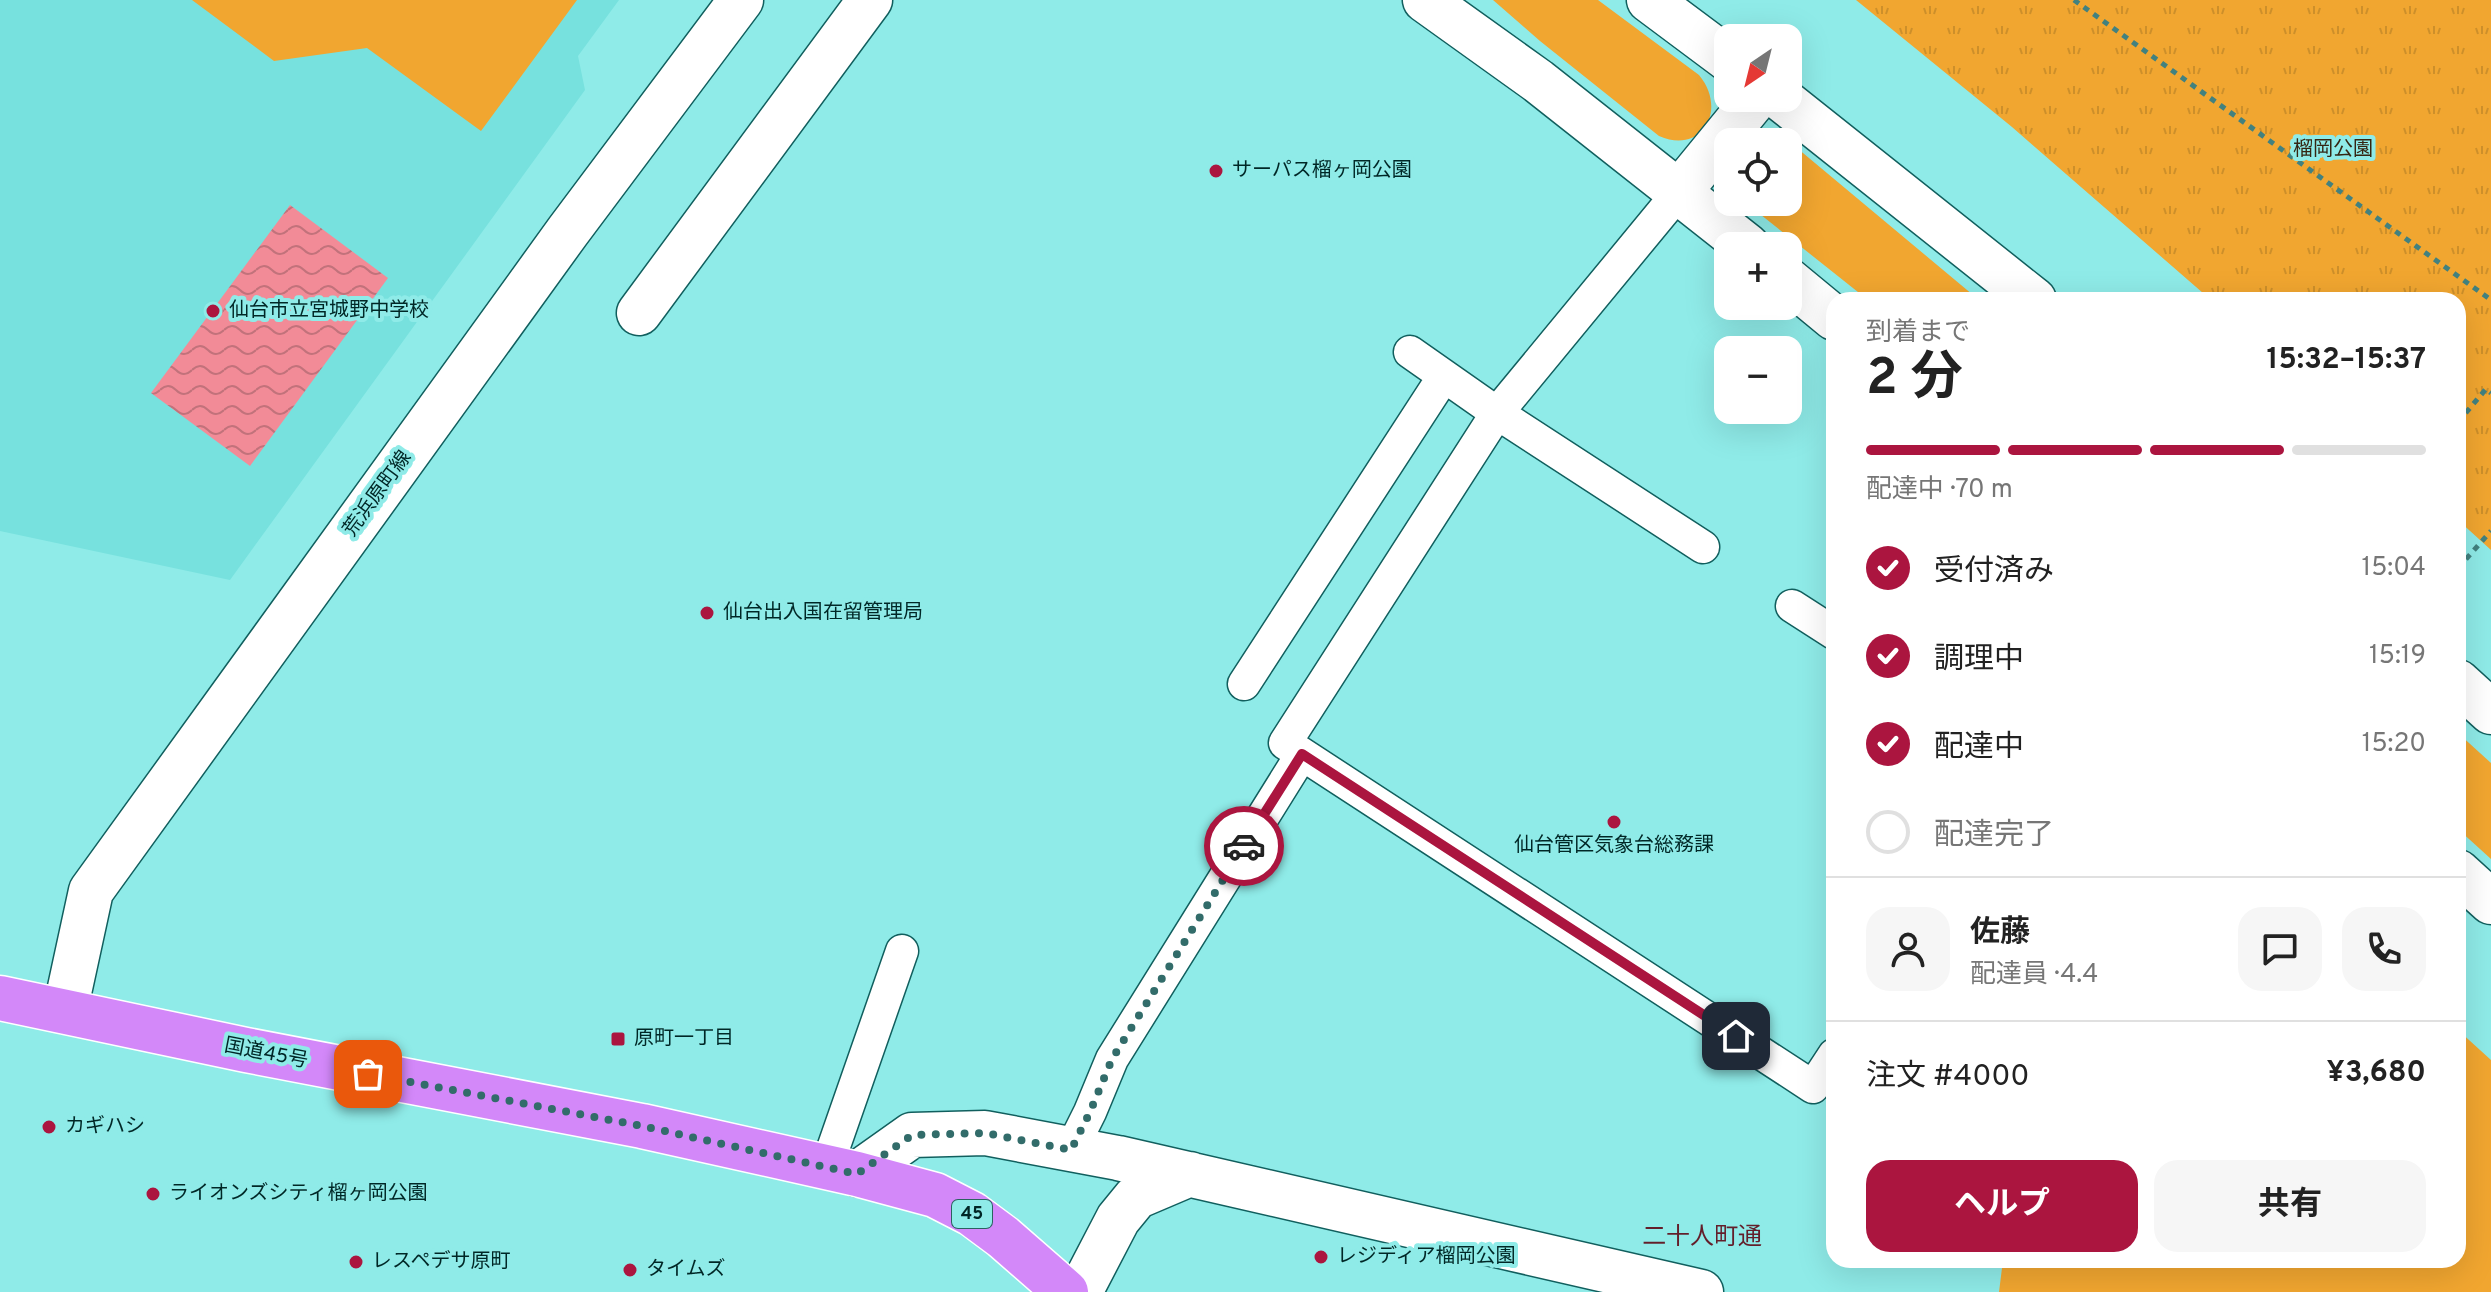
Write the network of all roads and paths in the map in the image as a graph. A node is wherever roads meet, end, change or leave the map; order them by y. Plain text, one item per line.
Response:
1 (741, 0) edge
2 (870, 0) edge
3 (1425, 0) edge
4 (1649, 0) edge
5 (2074, 0) edge
6 (1714, 49) edge
7 (1745, 112) edge
8 (1798, 112) edge
9 (1680, 191) junction
10 (1730, 232) edge
11 (1802, 292) edge
12 (2024, 292) edge
13 (2491, 300) edge
14 (1826, 311) edge
15 (639, 313) dead end
16 (1410, 352) dead end
17 (1444, 376) junction
18 (2491, 393) edge
19 (1497, 413) junction
20 (2466, 413) edge
21 (2491, 531) edge
22 (1703, 547) dead end
23 (2466, 559) edge
24 (1792, 606) dead end
25 (1826, 628) edge
26 (1244, 684) dead end
27 (2466, 689) edge
28 (2491, 712) edge
29 (1302, 754) junction
30 (2466, 879) edge
31 (2491, 902) edge
32 (902, 951) dead end
33 (0, 998) edge
34 (65, 1011) junction
35 (1826, 1067) edge
36 (1071, 1150) junction
37 (842, 1170) junction
38 (1190, 1174) junction
39 (1066, 1292) edge
40 (1080, 1292) edge
41 (1701, 1292) edge

1 - 34 street, 荒浜原町線
2 - 15 street
3 - 9 street
4 - 6 street
5 - 13 path
7 - 9 street
8 - 12 street
9 - 10 street
9 - 19 lane
11 - 14 street
16 - 17 lane
17 - 19 lane
17 - 26 lane
18 - 20 path
19 - 22 lane
19 - 29 lane
21 - 23 path
24 - 25 lane
27 - 28 street
29 - 35 lane
29 - 36 lane
30 - 31 street
32 - 37 lane
33 - 34 highway, 国道45号 / 45
34 - 37 highway, 国道45号 / 45
36 - 37 street
36 - 38 street
37 - 39 highway, 国道45号 / 45
38 - 40 street
38 - 41 street

